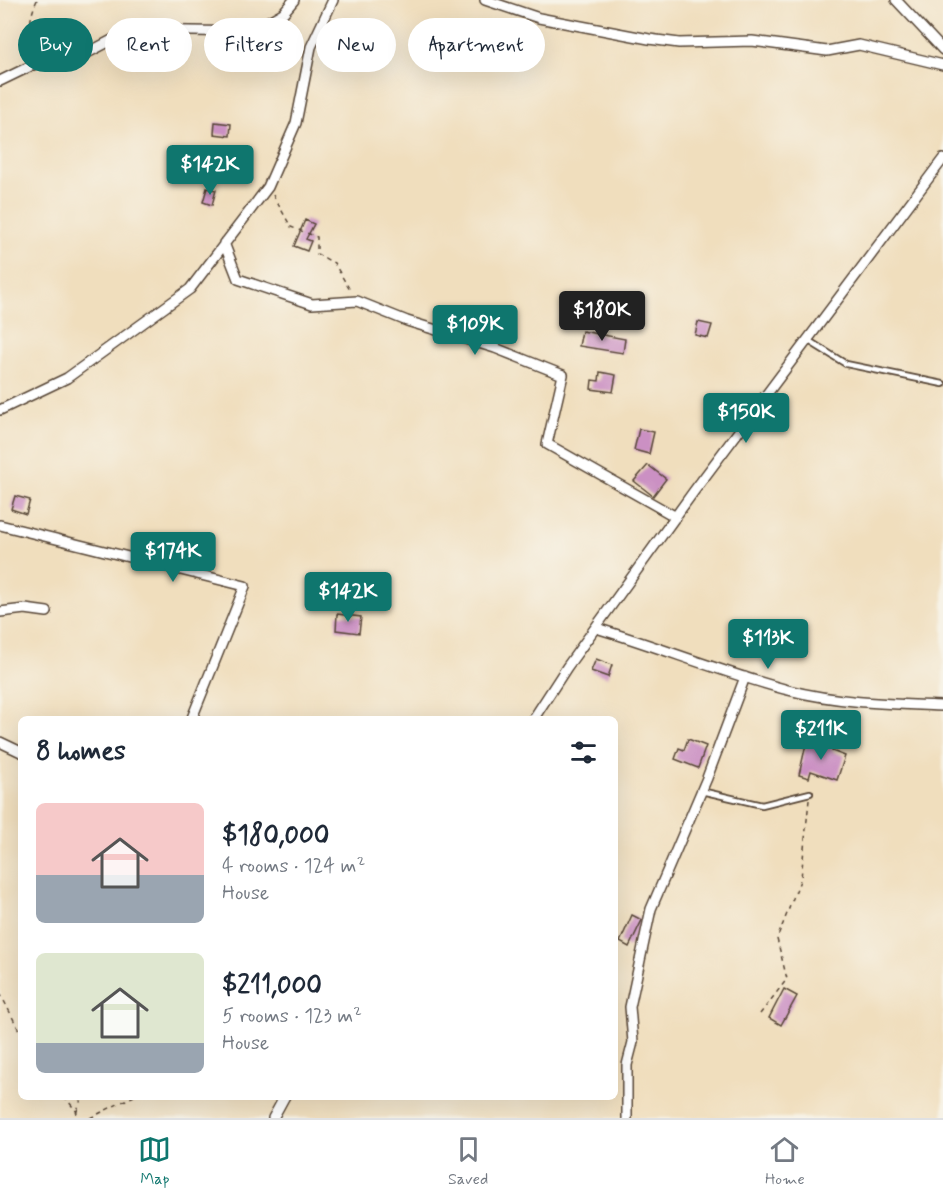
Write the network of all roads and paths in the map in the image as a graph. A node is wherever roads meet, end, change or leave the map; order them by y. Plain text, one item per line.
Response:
1 (37, 0) edge
2 (294, 0) edge
3 (333, 0) edge
4 (484, 0) edge
5 (896, 0) edge
6 (29, 18) edge
7 (93, 50) edge
8 (943, 50) edge
9 (943, 65) edge
10 (19, 72) edge
11 (0, 81) edge
12 (943, 159) edge
13 (268, 187) junction
14 (224, 243) junction
15 (357, 301) junction
16 (809, 341) junction
17 (943, 384) edge
18 (0, 410) edge
19 (676, 517) junction
20 (0, 525) edge
21 (0, 612) edge
22 (47, 612) dead end
23 (596, 628) junction
24 (745, 677) junction
25 (943, 706) edge
26 (193, 716) edge
27 (535, 716) edge
28 (0, 742) edge
29 (18, 751) edge
30 (701, 791) junction
31 (810, 794) joint
32 (0, 993) edge
33 (760, 1014) dead end
34 (18, 1028) edge
35 (67, 1100) edge
36 (81, 1100) edge
37 (126, 1100) edge
38 (283, 1100) edge
39 (77, 1112) junction
40 (74, 1118) edge
41 (90, 1118) edge
42 (273, 1118) edge
43 (627, 1118) edge

1 - 6 path
2 - 7 street
3 - 13 street
4 - 9 street
5 - 8 street
10 - 11 street
12 - 16 street
13 - 14 street
13 - 15 path
14 - 15 street
14 - 18 street
15 - 19 street
16 - 17 lane
16 - 19 street
19 - 23 street
20 - 26 street
21 - 22 street
23 - 24 street
23 - 27 street
24 - 25 street
24 - 30 street
28 - 29 street
30 - 31 lane
30 - 43 street
31 - 33 path
32 - 34 path
35 - 39 path
36 - 39 path
37 - 41 path
38 - 42 street
39 - 40 path

